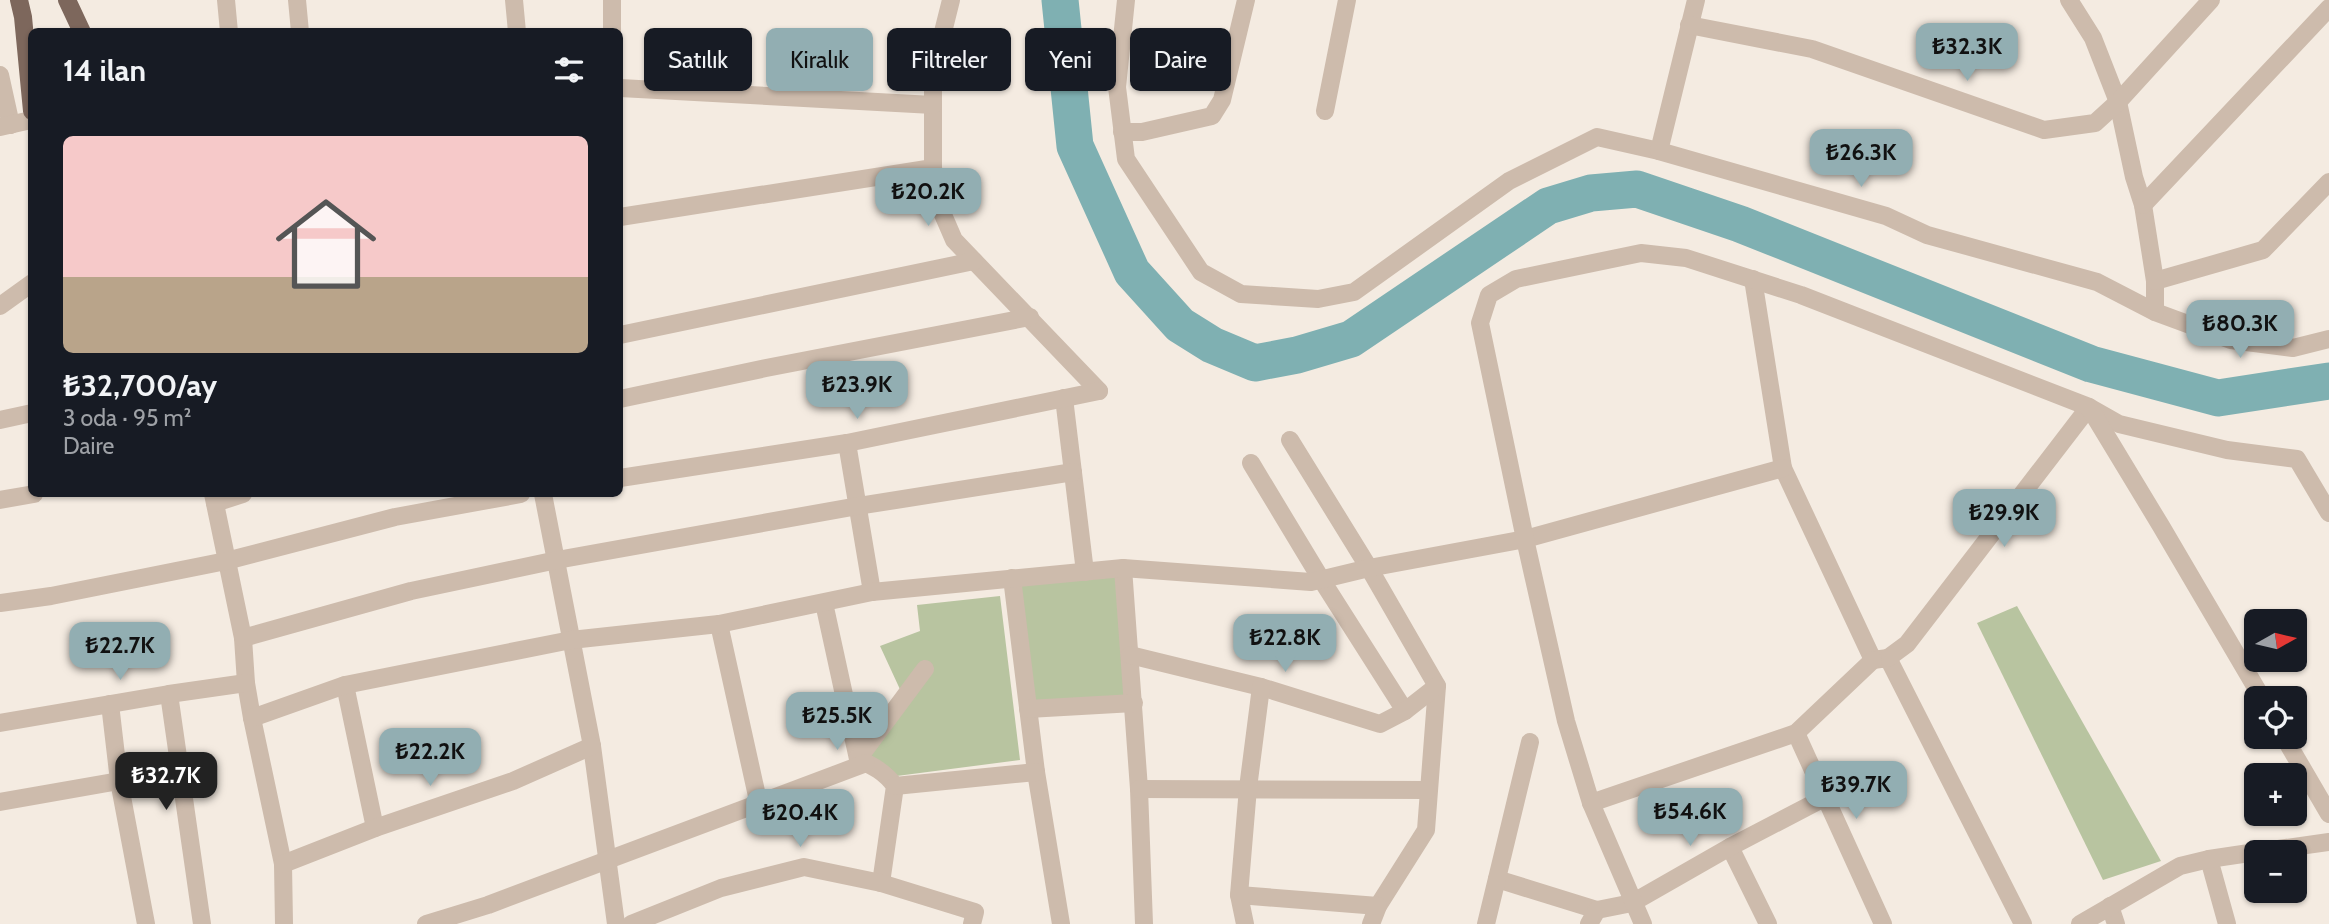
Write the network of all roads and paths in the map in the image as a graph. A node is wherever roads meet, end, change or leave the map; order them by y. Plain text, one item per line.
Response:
1 (19, 0) edge
2 (67, 0) edge
3 (226, 0) edge
4 (297, 0) edge
5 (514, 0) edge
6 (612, 0) edge
7 (951, 0) edge
8 (1126, 0) edge
9 (1246, 0) edge
10 (1696, 0) edge
11 (2069, 0) edge
12 (2211, 0) edge
13 (1343, 1) edge
14 (2329, 8) edge
15 (1689, 25) junction
16 (80, 28) edge
17 (229, 28) edge
18 (300, 28) edge
19 (517, 28) edge
20 (612, 28) edge
21 (28, 70) edge
22 (0, 75) edge
23 (623, 88) edge
24 (2118, 102) junction
25 (933, 105) junction
26 (1325, 111) dead end
27 (28, 122) edge
28 (6, 126) edge
29 (1122, 132) junction
30 (1659, 151) junction
31 (933, 168) junction
32 (2329, 182) edge
33 (2143, 205) junction
34 (623, 217) edge
35 (974, 261) junction
36 (1753, 279) junction
37 (2155, 281) junction
38 (28, 286) edge
39 (0, 306) edge
40 (2155, 312) junction
41 (1030, 317) junction
42 (623, 334) edge
43 (2329, 339) edge
44 (623, 398) edge
45 (1063, 398) junction
46 (2089, 407) junction
47 (28, 414) edge
48 (0, 420) edge
49 (1290, 440) dead end
50 (847, 443) junction
51 (1251, 463) dead end
52 (1783, 468) junction
53 (1073, 472) junction
54 (623, 478) edge
55 (28, 495) edge
56 (505, 497) edge
57 (544, 497) edge
58 (214, 498) edge
59 (0, 500) edge
60 (858, 506) junction
61 (2329, 513) edge
62 (1525, 539) junction
63 (557, 560) junction
64 (226, 561) junction
65 (1123, 568) junction
66 (1369, 568) junction
67 (1085, 572) junction
68 (1012, 578) junction
69 (1321, 579) junction
70 (872, 592) junction
71 (0, 603) edge
72 (824, 603) junction
73 (719, 624) junction
74 (243, 638) junction
75 (571, 640) junction
76 (1130, 655) junction
77 (1880, 659) junction
78 (925, 669) dead end
79 (246, 683) junction
80 (345, 685) junction
81 (1437, 686) junction
82 (2255, 686) edge
83 (1261, 687) junction
84 (169, 694) junction
85 (1134, 703) junction
86 (110, 704) junction
87 (1028, 709) junction
88 (1405, 711) junction
89 (252, 718) junction
90 (0, 723) edge
91 (1796, 733) junction
92 (1530, 742) dead end
93 (592, 746) junction
94 (2291, 749) edge
95 (862, 761) junction
96 (1036, 772) junction
97 (118, 781) junction
98 (895, 786) junction
99 (1248, 788) junction
100 (1139, 789) junction
101 (1428, 790) junction
102 (1824, 798) junction
103 (0, 802) edge
104 (1591, 803) junction
105 (759, 805) junction
106 (2329, 814) edge
107 (375, 828) junction
108 (2329, 842) edge
109 (2307, 845) edge
110 (1730, 847) junction
111 (2244, 854) edge
112 (2209, 859) junction
113 (608, 860) junction
114 (283, 864) junction
115 (1497, 879) junction
116 (881, 883) junction
117 (1239, 895) junction
118 (1632, 903) junction
119 (1378, 906) junction
120 (2110, 906) junction
121 (1593, 917) edge
122 (146, 924) edge
123 (202, 924) edge
124 (284, 924) edge
125 (426, 924) edge
126 (616, 924) edge
127 (631, 924) edge
128 (972, 924) edge
129 (1061, 924) edge
130 (1143, 924) edge
131 (1245, 924) edge
132 (1371, 924) edge
133 (1486, 924) edge
134 (1643, 924) edge
135 (1768, 924) edge
136 (1883, 924) edge
137 (2023, 924) edge
138 (2080, 924) edge
139 (2116, 924) edge
140 (2227, 924) edge

1 - 21 main road
2 - 16 main road
3 - 17 street
4 - 18 street
5 - 19 street
6 - 20 street
7 - 25 street
8 - 29 street
9 - 29 street
10 - 15 street
11 - 24 street
12 - 24 street
13 - 26 street
14 - 33 street
15 - 24 street
15 - 30 street
22 - 28 street
23 - 25 street
24 - 33 street
25 - 31 street
27 - 28 street
29 - 30 street
30 - 40 street
31 - 34 street
31 - 35 street
32 - 37 street
33 - 37 street
35 - 41 street
35 - 42 street
36 - 46 street
36 - 52 street
36 - 62 street
37 - 40 street
38 - 39 street
40 - 43 street
41 - 44 street
41 - 45 street
45 - 50 street
45 - 53 street
46 - 61 street
46 - 77 street
46 - 82 street
47 - 48 street
49 - 66 street
50 - 54 street
50 - 60 street
51 - 69 street
52 - 62 street
52 - 77 street
53 - 60 street
53 - 67 street
55 - 59 street
56 - 64 street
57 - 63 street
58 - 64 street
60 - 63 street
60 - 70 street
62 - 66 street
62 - 104 street
63 - 74 street
63 - 75 street
64 - 71 street
64 - 74 street
65 - 67 street
65 - 69 street
65 - 76 street
66 - 69 street
66 - 81 street
67 - 68 street
68 - 70 street
68 - 87 street
69 - 88 street
70 - 72 street
72 - 73 street
72 - 95 street
73 - 75 street
73 - 105 street
74 - 79 street
75 - 80 street
75 - 93 street
76 - 83 street
76 - 85 street
77 - 91 street
77 - 137 street
78 - 95 street
79 - 84 street
79 - 89 street
80 - 89 street
80 - 107 street
81 - 88 street
81 - 101 street
83 - 88 street
83 - 99 street
84 - 86 street
84 - 123 street
85 - 87 street
85 - 100 street
86 - 90 street
86 - 97 street
87 - 96 street
89 - 114 street
91 - 102 street
91 - 104 street
92 - 115 street
93 - 107 street
93 - 113 street
94 - 106 street
95 - 98 street
95 - 105 street
96 - 98 street
96 - 129 street
97 - 103 street
97 - 122 street
98 - 116 street
99 - 100 street
99 - 101 street
99 - 117 street
100 - 130 street
101 - 119 street
102 - 110 street
102 - 136 street
104 - 118 street
105 - 113 street
107 - 114 street
108 - 109 street
110 - 118 street
110 - 135 street
111 - 112 street
112 - 120 street
112 - 140 street
113 - 125 street
113 - 126 street
114 - 124 street
115 - 121 street
115 - 133 street
116 - 127 street
116 - 128 street
117 - 119 street
117 - 131 street
118 - 121 street
118 - 134 street
119 - 132 street
120 - 138 street
120 - 139 street

